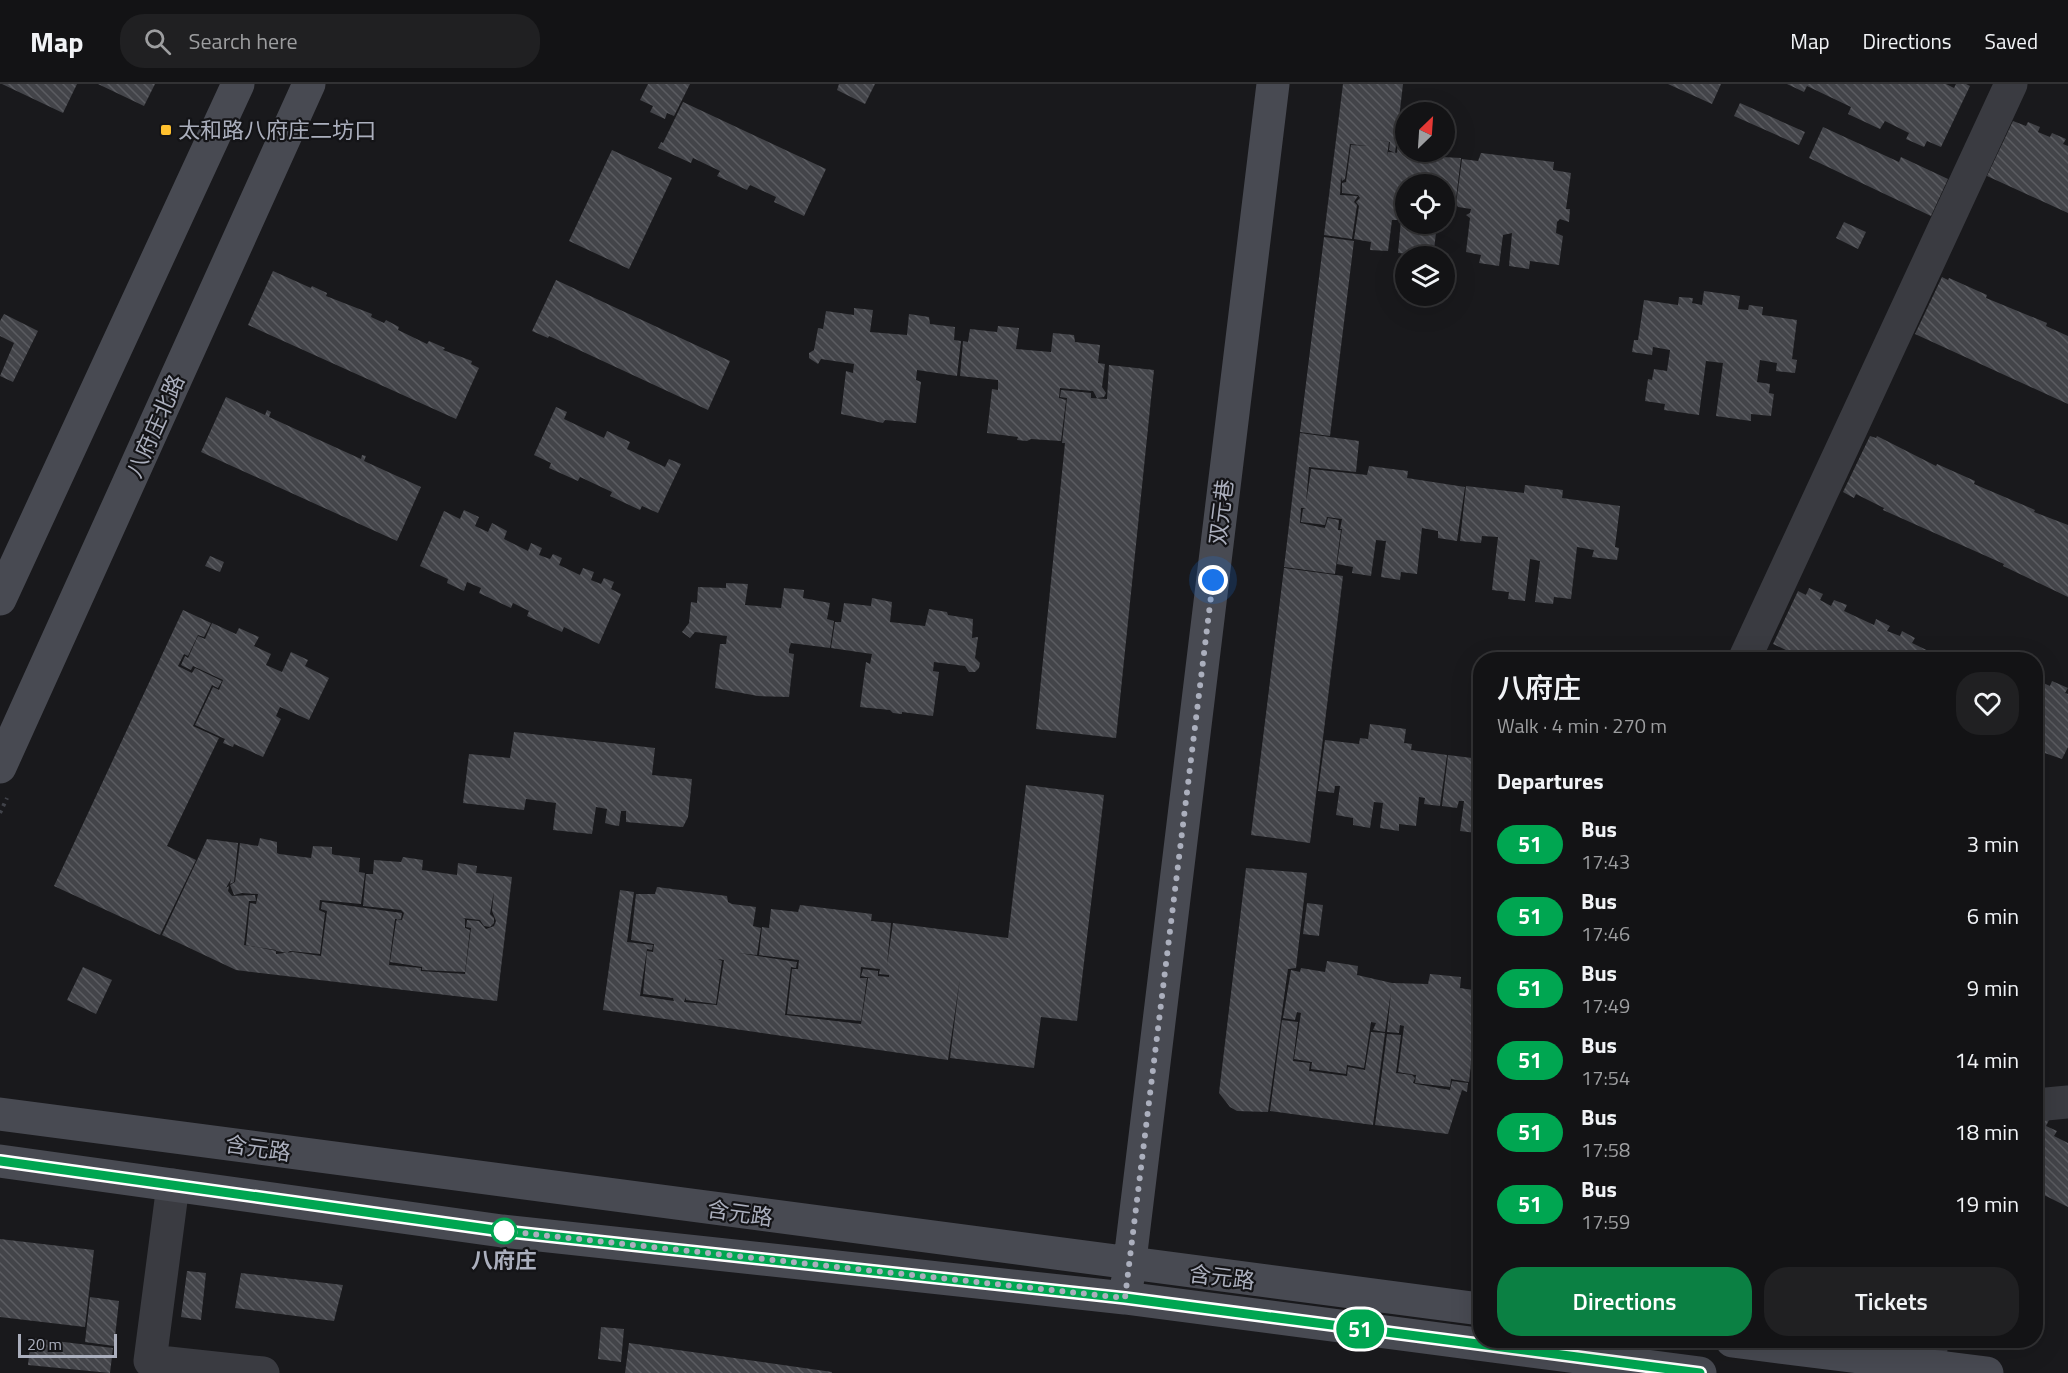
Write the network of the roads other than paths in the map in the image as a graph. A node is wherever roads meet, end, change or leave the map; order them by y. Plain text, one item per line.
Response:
1 (238, 84) edge
2 (309, 84) edge
3 (1273, 84) edge
4 (2012, 84) edge
5 (0, 599) edge
6 (1748, 652) edge
7 (0, 767) edge
8 (2068, 1102) edge
9 (2043, 1104) edge
10 (0, 1114) edge
11 (0, 1161) edge
12 (173, 1185) junction
13 (1130, 1265) junction
14 (1125, 1298) junction
15 (1473, 1309) edge
16 (1473, 1343) edge
17 (1508, 1348) edge
18 (1805, 1348) edge
19 (1930, 1360) edge
20 (263, 1373) edge
21 (1700, 1373) edge
22 (1987, 1373) edge

1 - 5 main road
2 - 7 main road, 八府庄北路
3 - 13 main road, 双元巷
4 - 6 street
8 - 9 street
10 - 13 main road, 含元路
11 - 12 main road, 含元路
12 - 14 main road, 含元路
12 - 20 street
13 - 14 main road, 双元巷
13 - 15 main road, 含元路
14 - 16 main road, 含元路
17 - 21 main road, 含元路
18 - 19 main road
19 - 22 main road

